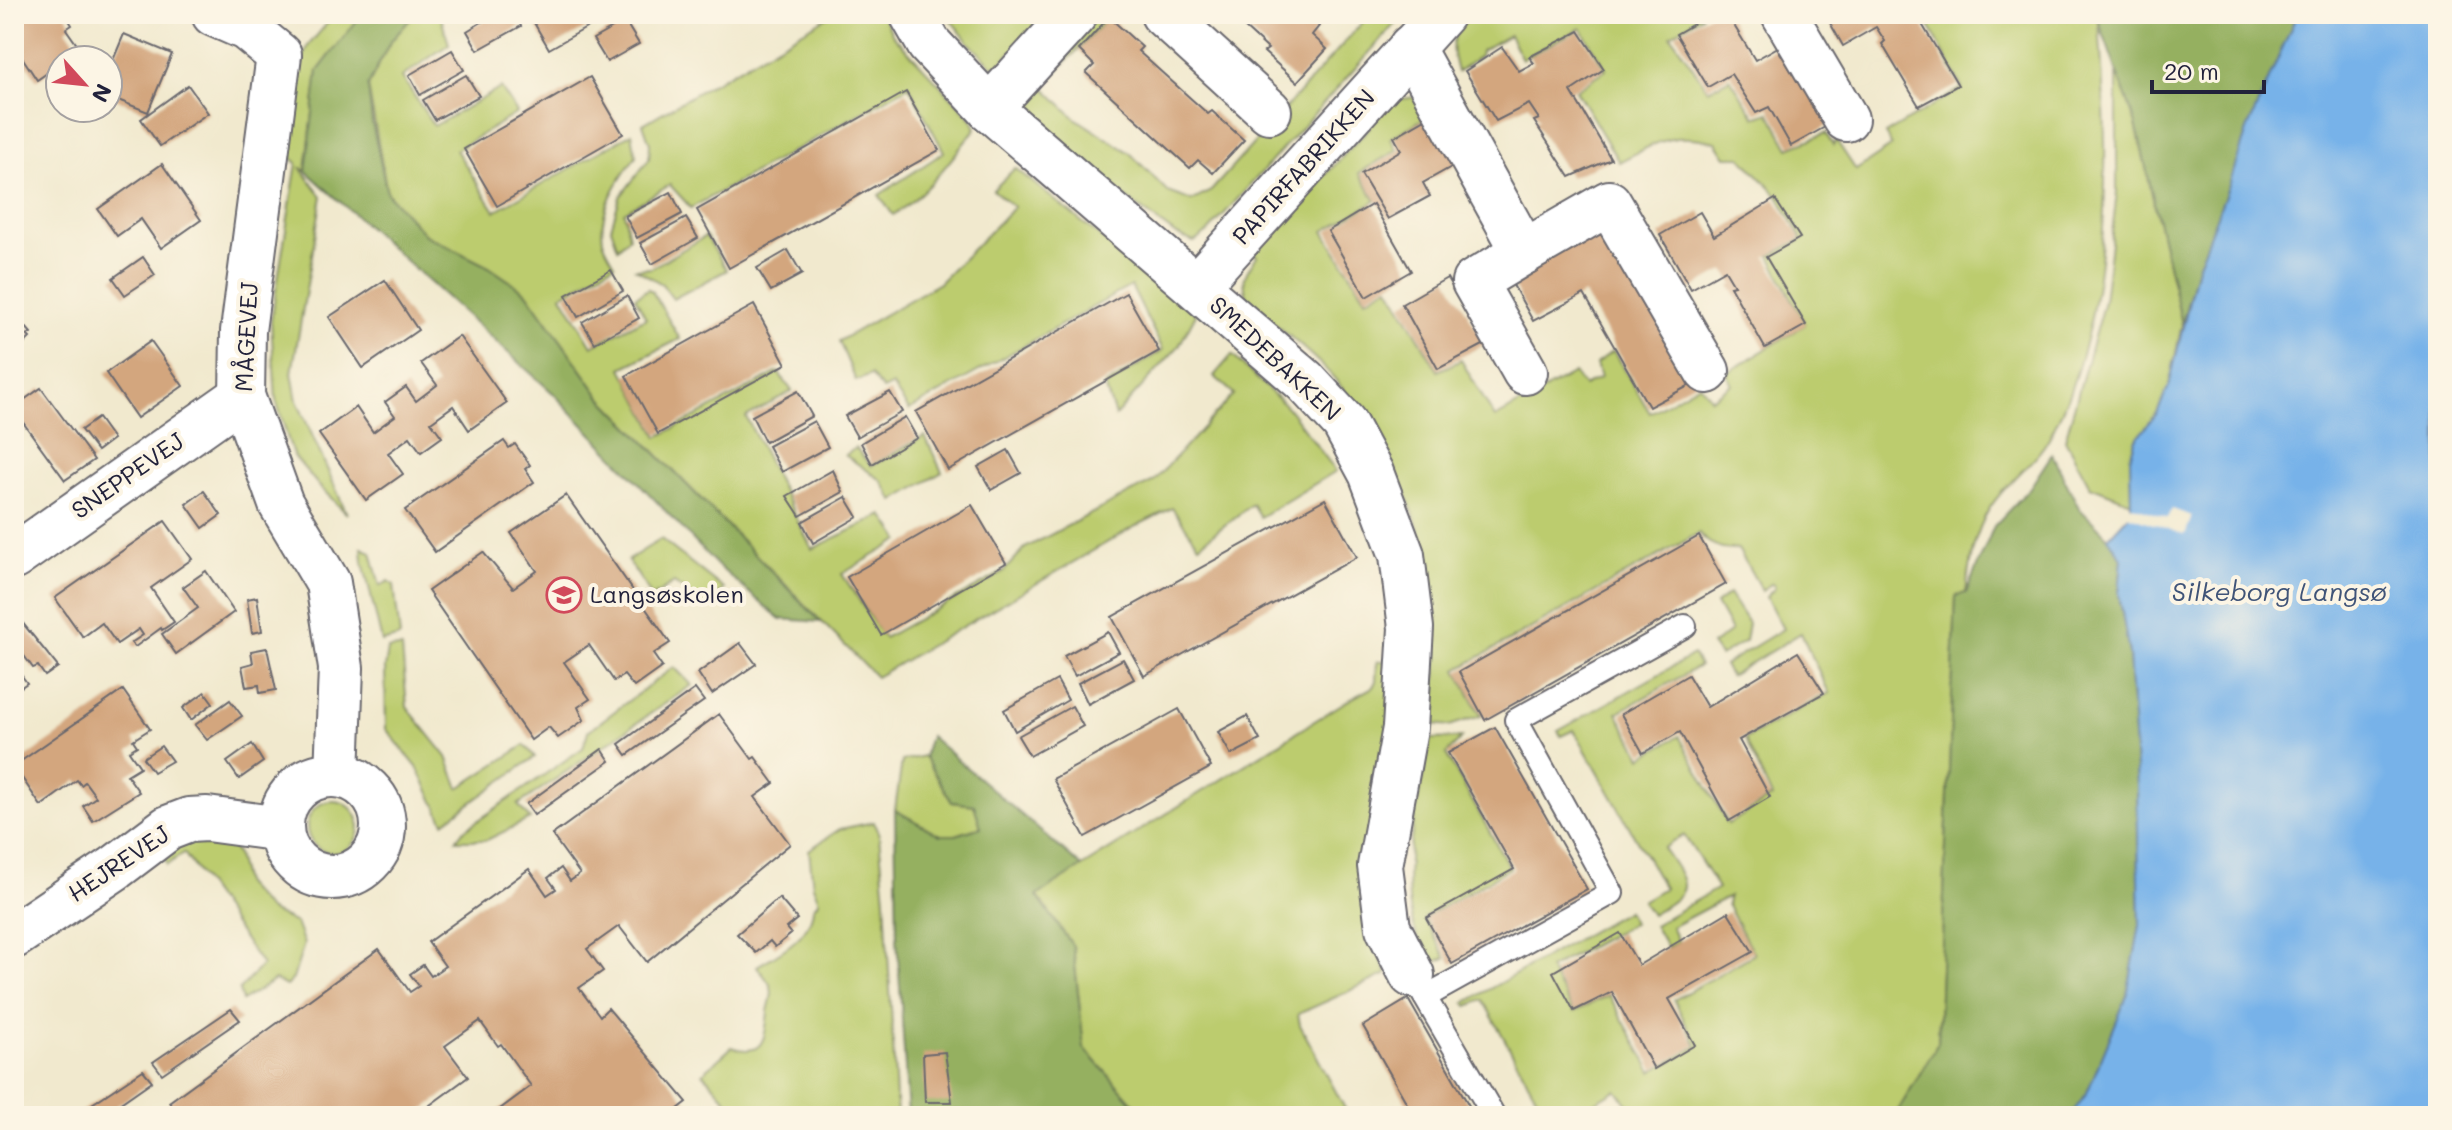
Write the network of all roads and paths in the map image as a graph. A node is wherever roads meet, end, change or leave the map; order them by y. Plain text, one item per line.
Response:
1 (214, 14) edge
2 (912, 14) edge
3 (1075, 14) edge
4 (1163, 14) edge
5 (1442, 14) edge
6 (1784, 14) edge
7 (1411, 47) junction
8 (989, 108) junction
9 (1269, 111) dead end
10 (1846, 119) dead end
11 (1524, 252) junction
12 (1196, 286) junction
13 (1707, 371) dead end
14 (1525, 372) dead end
15 (242, 396) junction
16 (14, 557) edge
17 (1685, 626) dead end
18 (337, 775) junction
19 (281, 829) junction
20 (14, 936) edge
21 (1419, 986) junction
22 (1494, 1116) edge

1 - 15 street, MÅGEVEJ
2 - 8 street, SMEDEBAKKEN
3 - 8 street
4 - 9 street
5 - 7 street, PAPIRFABRIKKEN
6 - 10 street
7 - 11 street
7 - 12 street, PAPIRFABRIKKEN
8 - 12 street, SMEDEBAKKEN
11 - 13 street
11 - 14 street
12 - 21 street, SMEDEBAKKEN
15 - 16 street, SNEPPEVEJ
15 - 18 street, MÅGEVEJ
17 - 21 lane
18 - 19 street
18 - 19 street
19 - 20 street, HEJREVEJ
21 - 22 lane

